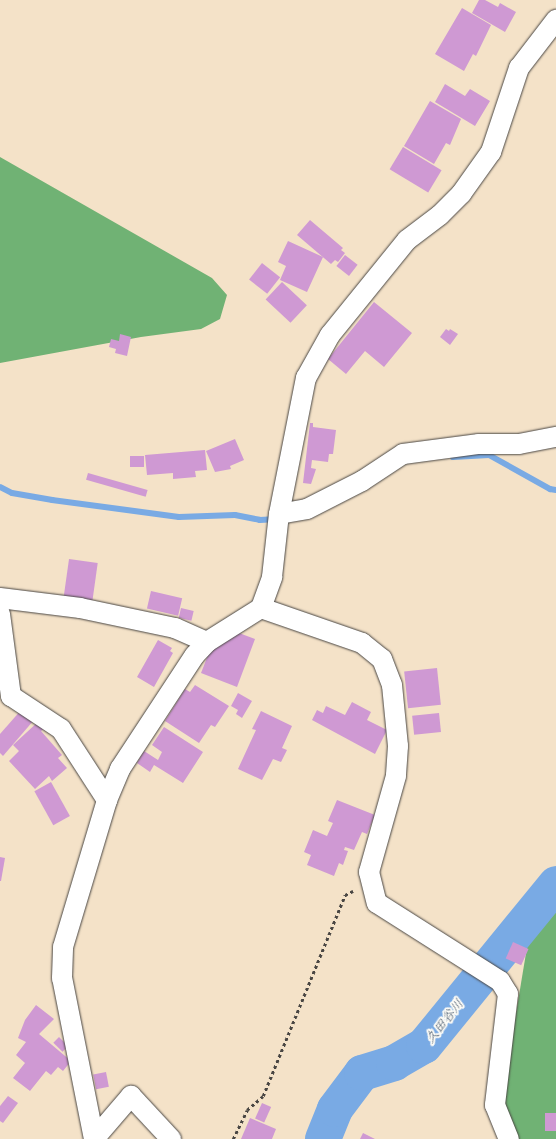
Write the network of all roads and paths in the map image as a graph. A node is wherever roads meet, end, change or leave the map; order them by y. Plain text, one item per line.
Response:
1 (556, 20) edge
2 (556, 437) edge
3 (279, 514) junction
4 (0, 598) edge
5 (261, 608) junction
6 (0, 614) edge
7 (207, 642) junction
8 (107, 800) junction
9 (371, 882) junction
10 (94, 1139) edge
11 (171, 1139) edge
12 (233, 1139) edge
13 (509, 1139) edge

1 - 3 street
2 - 3 street
3 - 5 street
4 - 7 street
5 - 7 street
5 - 9 street
6 - 8 street
7 - 8 street
8 - 10 street
9 - 12 path
9 - 13 street
10 - 11 street

